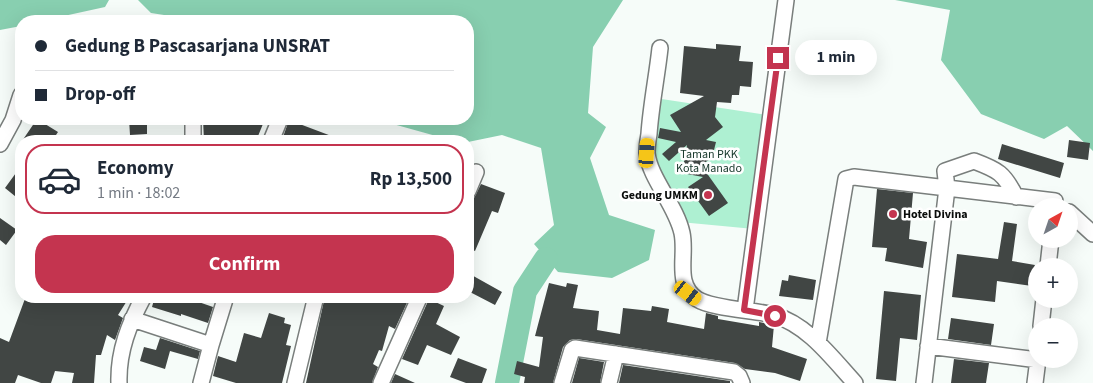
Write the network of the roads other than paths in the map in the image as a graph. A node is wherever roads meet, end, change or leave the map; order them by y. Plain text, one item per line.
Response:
1 (786, 0) edge
2 (660, 48) dead end
3 (15, 114) edge
4 (0, 144) edge
5 (476, 172) dead end
6 (474, 177) edge
7 (947, 188) junction
8 (1016, 197) junction
9 (1028, 199) edge
10 (1078, 220) edge
11 (1093, 234) edge
12 (140, 303) edge
13 (224, 303) edge
14 (314, 303) edge
15 (417, 303) edge
16 (744, 310) junction
17 (132, 318) junction
18 (818, 343) junction
19 (211, 344) junction
20 (928, 346) junction
21 (616, 354) junction
22 (1028, 358) edge
23 (1037, 368) edge
24 (119, 383) edge
25 (201, 383) edge
26 (295, 383) edge
27 (381, 383) edge
28 (562, 383) edge
29 (609, 383) edge
30 (742, 383) edge
31 (855, 383) edge
32 (924, 383) edge
33 (1035, 383) edge

1 - 16 street
2 - 16 street
3 - 4 street
5 - 6 street
7 - 8 street
7 - 8 street
7 - 18 street
7 - 20 street
8 - 9 street
10 - 11 street
12 - 17 street
13 - 19 street
14 - 26 street
15 - 27 street
16 - 18 street
17 - 19 street
17 - 24 street
18 - 31 street
19 - 25 street
20 - 22 street
20 - 32 street
21 - 28 street
21 - 29 street
21 - 30 street
23 - 33 street

